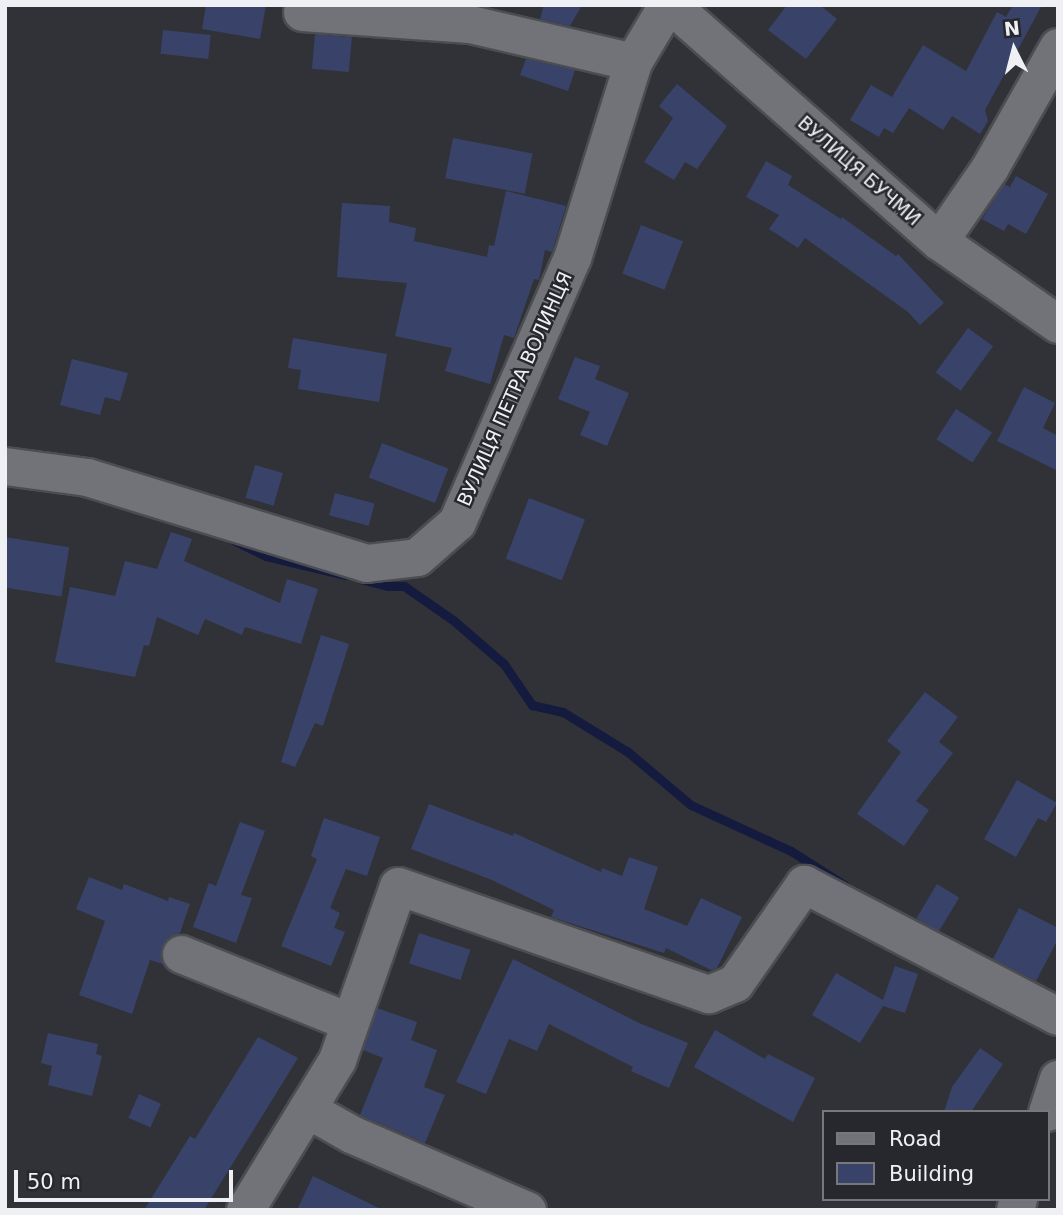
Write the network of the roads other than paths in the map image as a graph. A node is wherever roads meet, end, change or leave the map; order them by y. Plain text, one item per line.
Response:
1 (669, 5) edge
2 (302, 12) dead end
3 (1058, 47) edge
4 (633, 62) junction
5 (939, 241) junction
6 (1058, 324) edge
7 (5, 466) edge
8 (181, 954) dead end
9 (1058, 1016) edge
10 (351, 1022) junction
11 (1058, 1079) edge
12 (307, 1109) junction
13 (1048, 1110) edge
14 (245, 1210) edge
15 (527, 1210) edge

1 - 4 street, ВУЛИЦЯ ПЕТРА ВОЛИНЦЯ
1 - 5 street, ВУЛИЦЯ БУЧМИ
2 - 4 street
3 - 5 street
4 - 7 street, ВУЛИЦЯ ПЕТРА ВОЛИНЦЯ
5 - 6 street, ВУЛИЦЯ БУЧМИ
8 - 10 street
9 - 10 street
10 - 12 street
11 - 13 street
12 - 14 street
12 - 15 street

